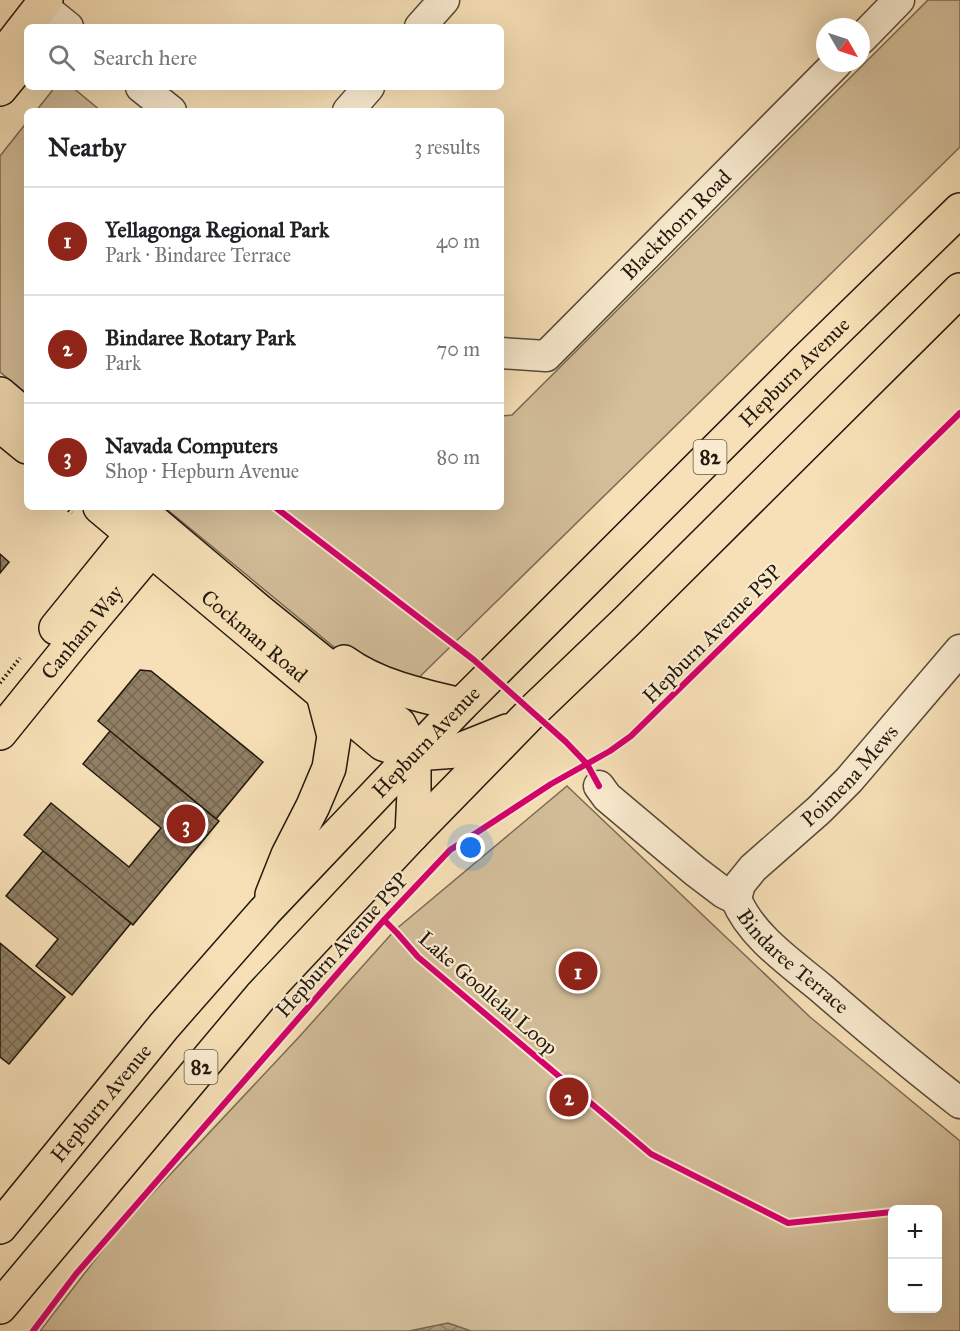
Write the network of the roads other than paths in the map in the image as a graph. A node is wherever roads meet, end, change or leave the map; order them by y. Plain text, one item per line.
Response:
1 (444, 0) edge
2 (899, 0) edge
3 (56, 13) edge
4 (43, 24) edge
5 (423, 24) edge
6 (870, 30) edge
7 (24, 39) edge
8 (0, 59) edge
9 (24, 60) edge
10 (828, 72) edge
11 (0, 89) edge
12 (145, 90) edge
13 (366, 90) edge
14 (167, 108) edge
15 (351, 108) edge
16 (960, 210) edge
17 (960, 290) edge
18 (504, 353) edge
19 (0, 394) edge
20 (24, 414) edge
21 (0, 425) edge
22 (24, 445) edge
23 (107, 510) edge
24 (147, 527) edge
25 (259, 610) junction
26 (960, 650) edge
27 (323, 694) junction
28 (0, 698) edge
29 (461, 705) junction
30 (520, 725) junction
31 (0, 733) edge
32 (414, 754) junction
33 (599, 786) dead end
34 (412, 836) junction
35 (736, 899) junction
36 (265, 911) junction
37 (960, 1103) edge
38 (0, 1227) edge
39 (0, 1307) edge

1 - 5 street
2 - 6 street
3 - 4 main road
7 - 8 main road
9 - 11 main road
10 - 18 street, Blackthorn Road
12 - 14 street
13 - 15 street
16 - 29 main road, Hepburn Avenue / 82
17 - 30 main road, 82
19 - 20 main road
21 - 22 main road
23 - 24 main road, Cockman Road
24 - 25 main road, Cockman Road
24 - 27 main road, Cockman Road
24 - 28 main road, Canham Way
24 - 31 main road, Canham Way
25 - 29 main road
25 - 32 main road, Cockman Road
26 - 35 street, Poimena Mews
27 - 32 main road, Cockman Road
27 - 36 main road
29 - 32 main road, Hepburn Avenue / 82
30 - 32 main road, Cockman Road
30 - 34 main road, 82
32 - 34 main road, Cockman Road
32 - 36 main road, Hepburn Avenue / 82
33 - 35 street, Bindaree Terrace
34 - 39 main road, 82
35 - 37 street, Bindaree Terrace
36 - 38 main road, Hepburn Avenue / 82

